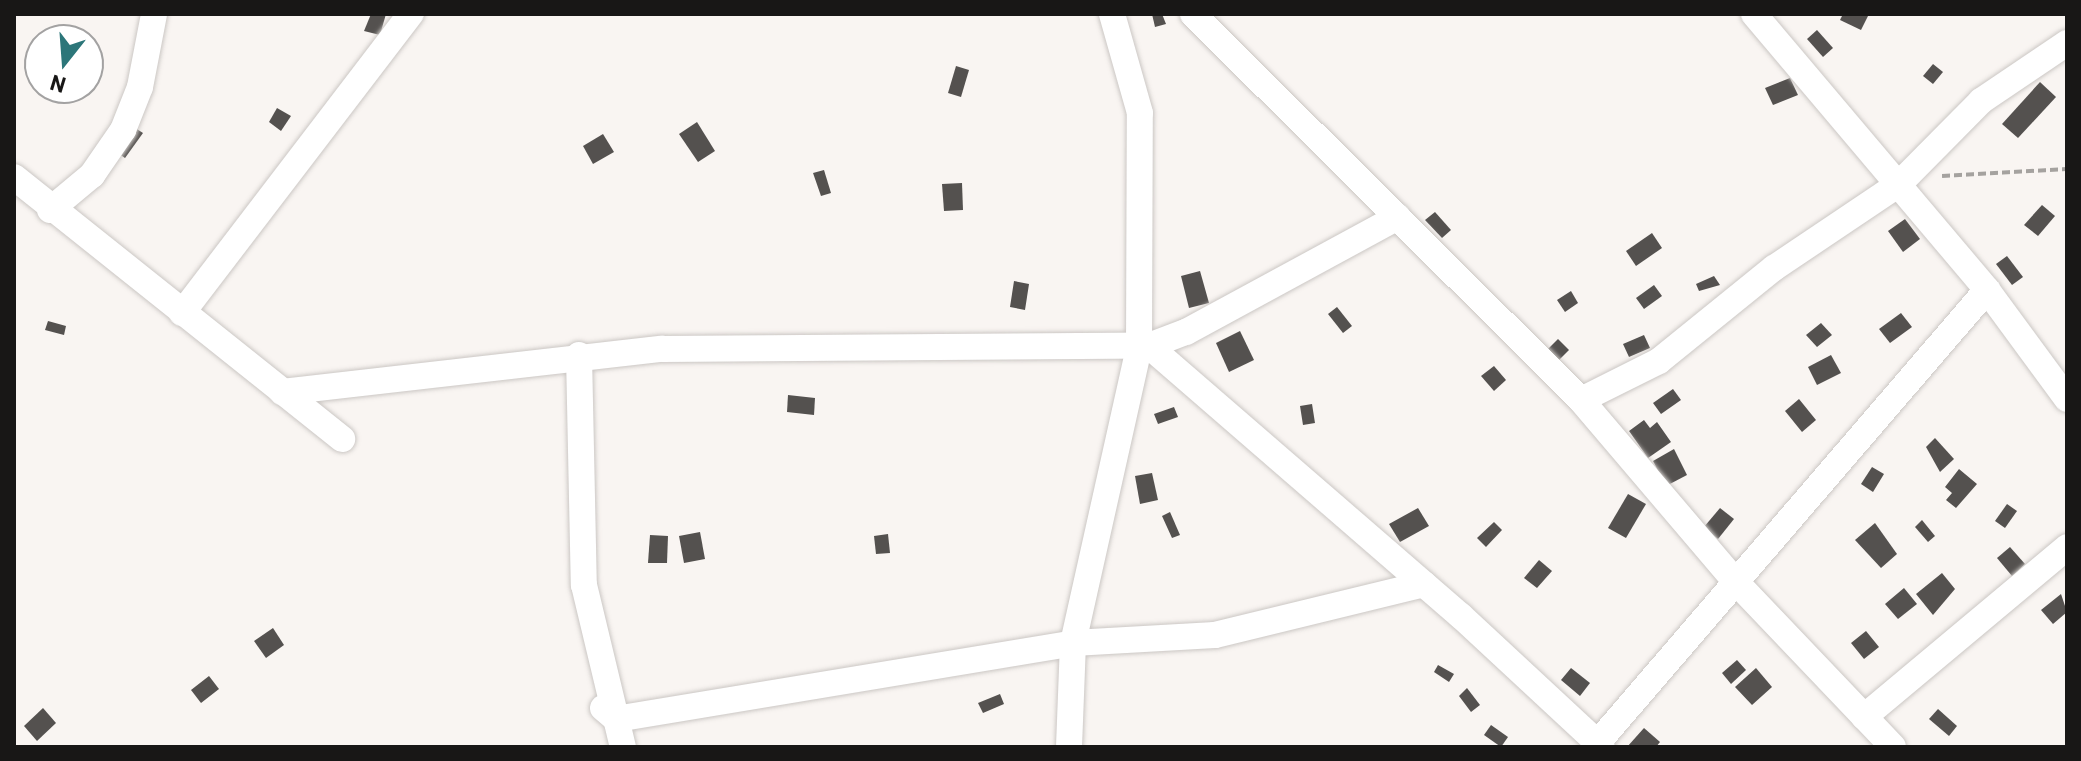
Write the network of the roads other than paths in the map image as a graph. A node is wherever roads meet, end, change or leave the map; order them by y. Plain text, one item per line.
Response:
1 (154, 14) edge
2 (411, 14) edge
3 (1112, 14) edge
4 (1193, 14) edge
5 (1754, 14) edge
6 (2067, 43) edge
7 (14, 177) edge
8 (1899, 184) junction
9 (50, 210) junction
10 (1398, 217) junction
11 (1987, 290) junction
12 (182, 313) junction
13 (1144, 346) junction
14 (579, 355) junction
15 (282, 392) junction
16 (2067, 399) edge
17 (1581, 400) junction
18 (342, 439) dead end
19 (2067, 547) edge
20 (1735, 581) junction
21 (1424, 584) junction
22 (1073, 643) junction
23 (610, 713) junction
24 (1864, 717) junction
25 (1598, 746) edge
26 (623, 747) edge
27 (1069, 747) edge
28 (1893, 747) edge

1 - 9 street
2 - 12 street
3 - 13 street
4 - 10 street
5 - 8 street
6 - 8 street
7 - 9 street
8 - 11 street
8 - 17 street
9 - 12 street
10 - 13 street
10 - 17 street
11 - 16 street
11 - 20 street
12 - 15 street
13 - 14 street
13 - 21 street
13 - 22 street
14 - 15 street
14 - 23 street
15 - 18 street
17 - 20 street
19 - 24 street
20 - 24 street
20 - 25 street
21 - 22 street
21 - 25 street
22 - 23 street
22 - 27 street
23 - 26 street
24 - 28 street

